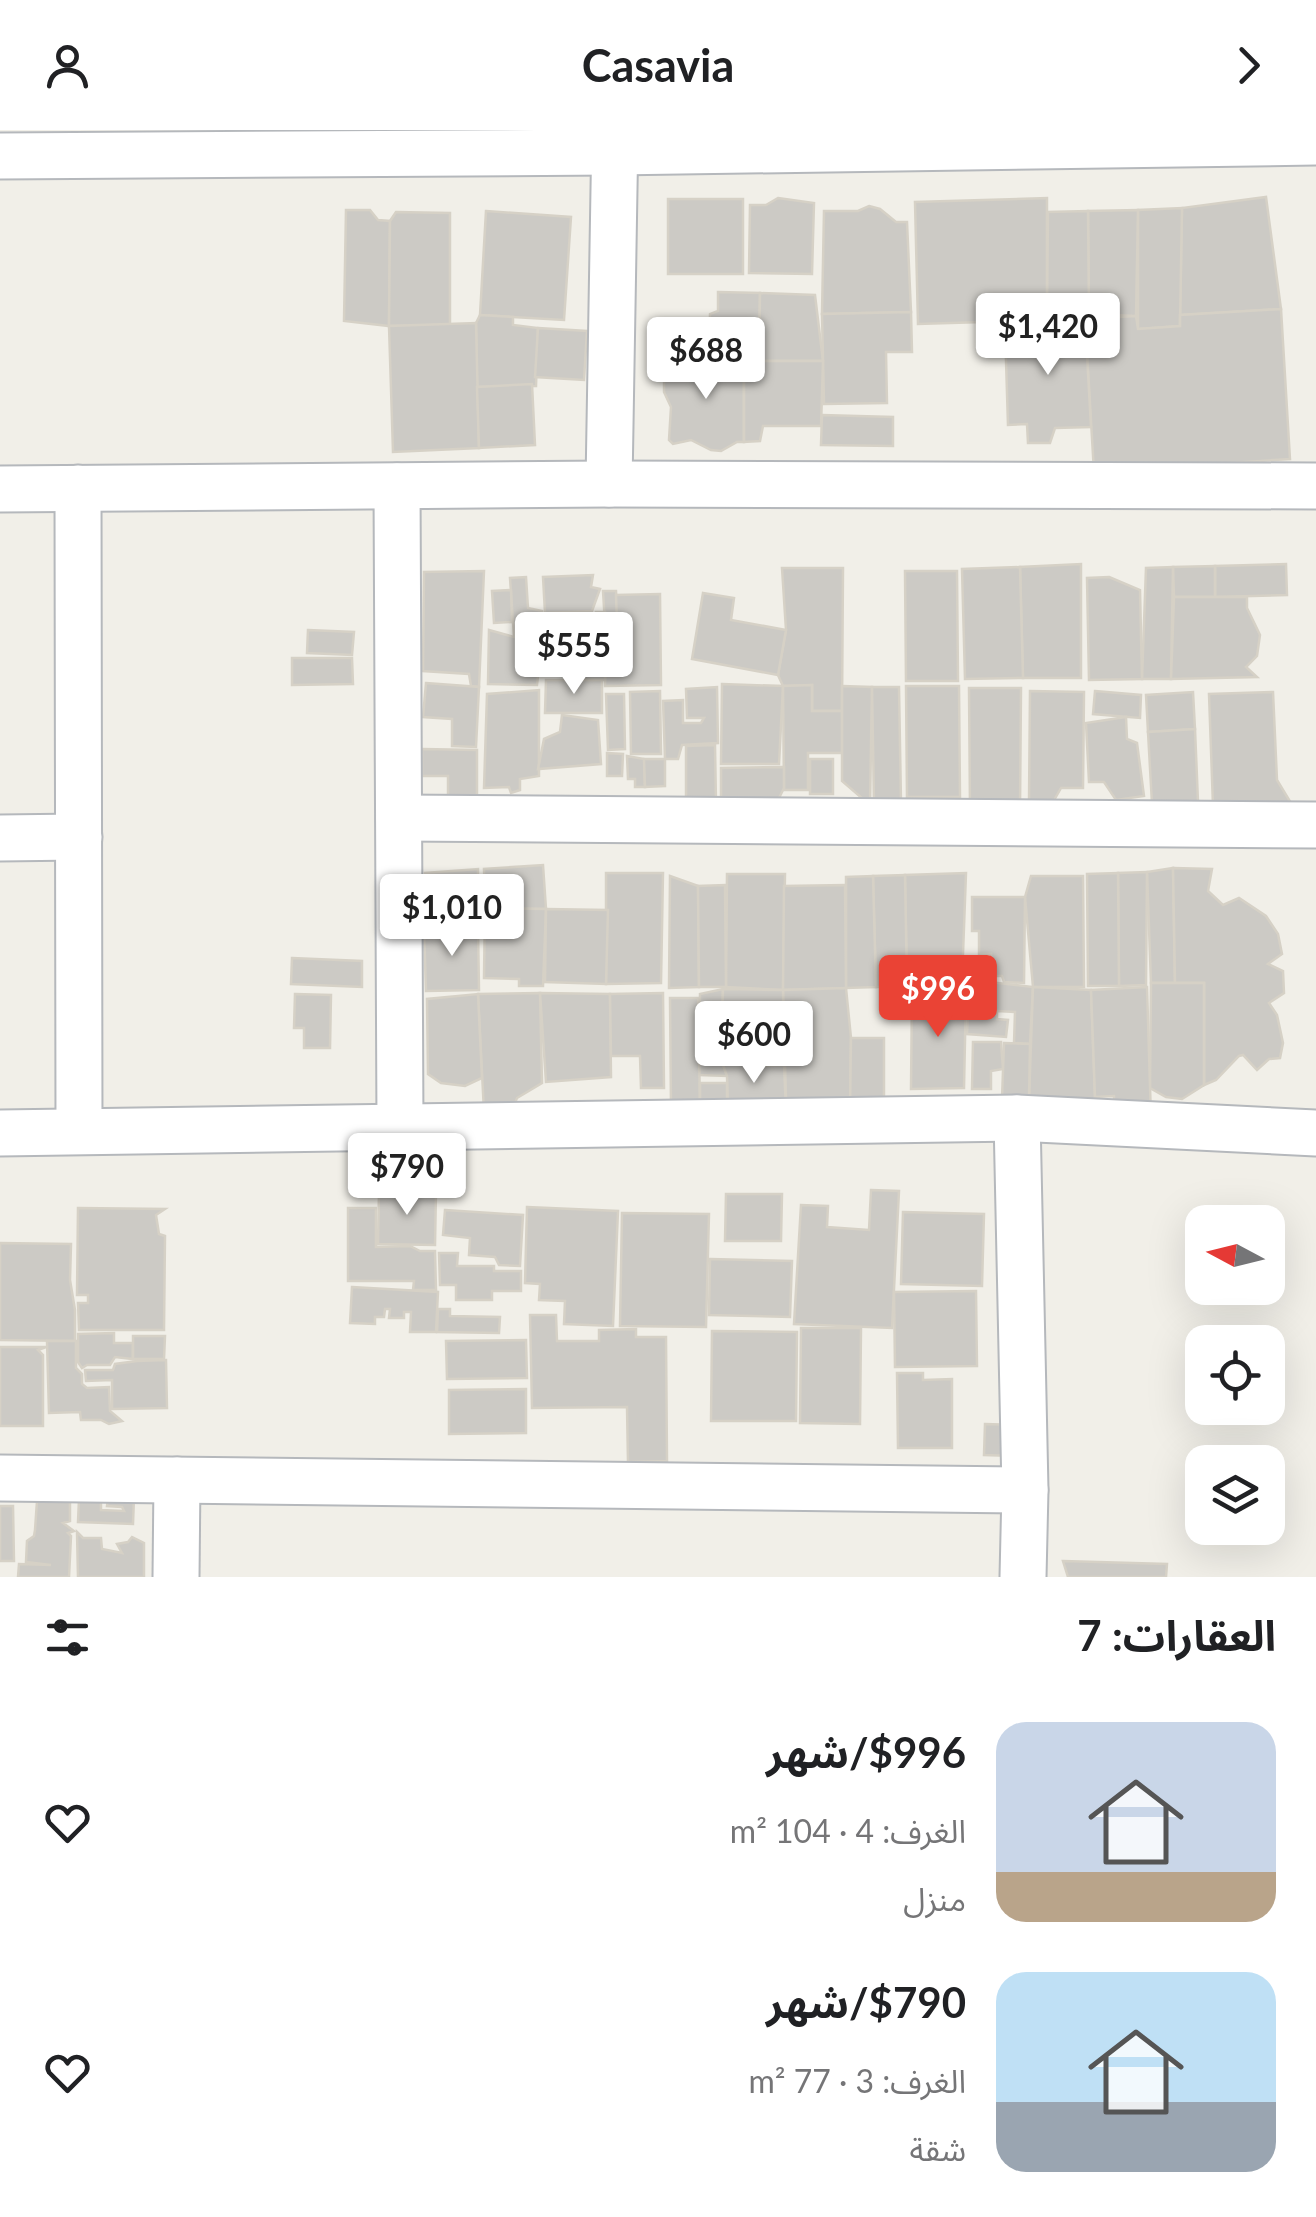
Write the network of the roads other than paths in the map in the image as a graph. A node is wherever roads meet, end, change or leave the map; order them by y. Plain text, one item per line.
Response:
1 (614, 141) edge
2 (1316, 142) edge
3 (0, 156) edge
4 (608, 484) junction
5 (397, 486) junction
6 (1316, 486) edge
7 (78, 488) junction
8 (0, 489) edge
9 (399, 818) junction
10 (1316, 825) edge
11 (79, 837) junction
12 (0, 838) edge
13 (1017, 1118) junction
14 (400, 1126) junction
15 (79, 1130) junction
16 (1316, 1132) edge
17 (0, 1133) edge
18 (0, 1478) edge
19 (177, 1480) junction
20 (1025, 1490) junction
21 (176, 1577) edge
22 (1023, 1577) edge

1 - 2 street
1 - 3 street
1 - 4 street
4 - 5 street
4 - 6 street
5 - 7 street
5 - 9 street
7 - 8 street
7 - 11 street
9 - 10 street
9 - 14 street
11 - 12 street
11 - 15 street
13 - 14 street
13 - 16 street
13 - 20 street
14 - 15 street
15 - 17 street
18 - 19 street
19 - 20 street
19 - 21 street
20 - 22 street

